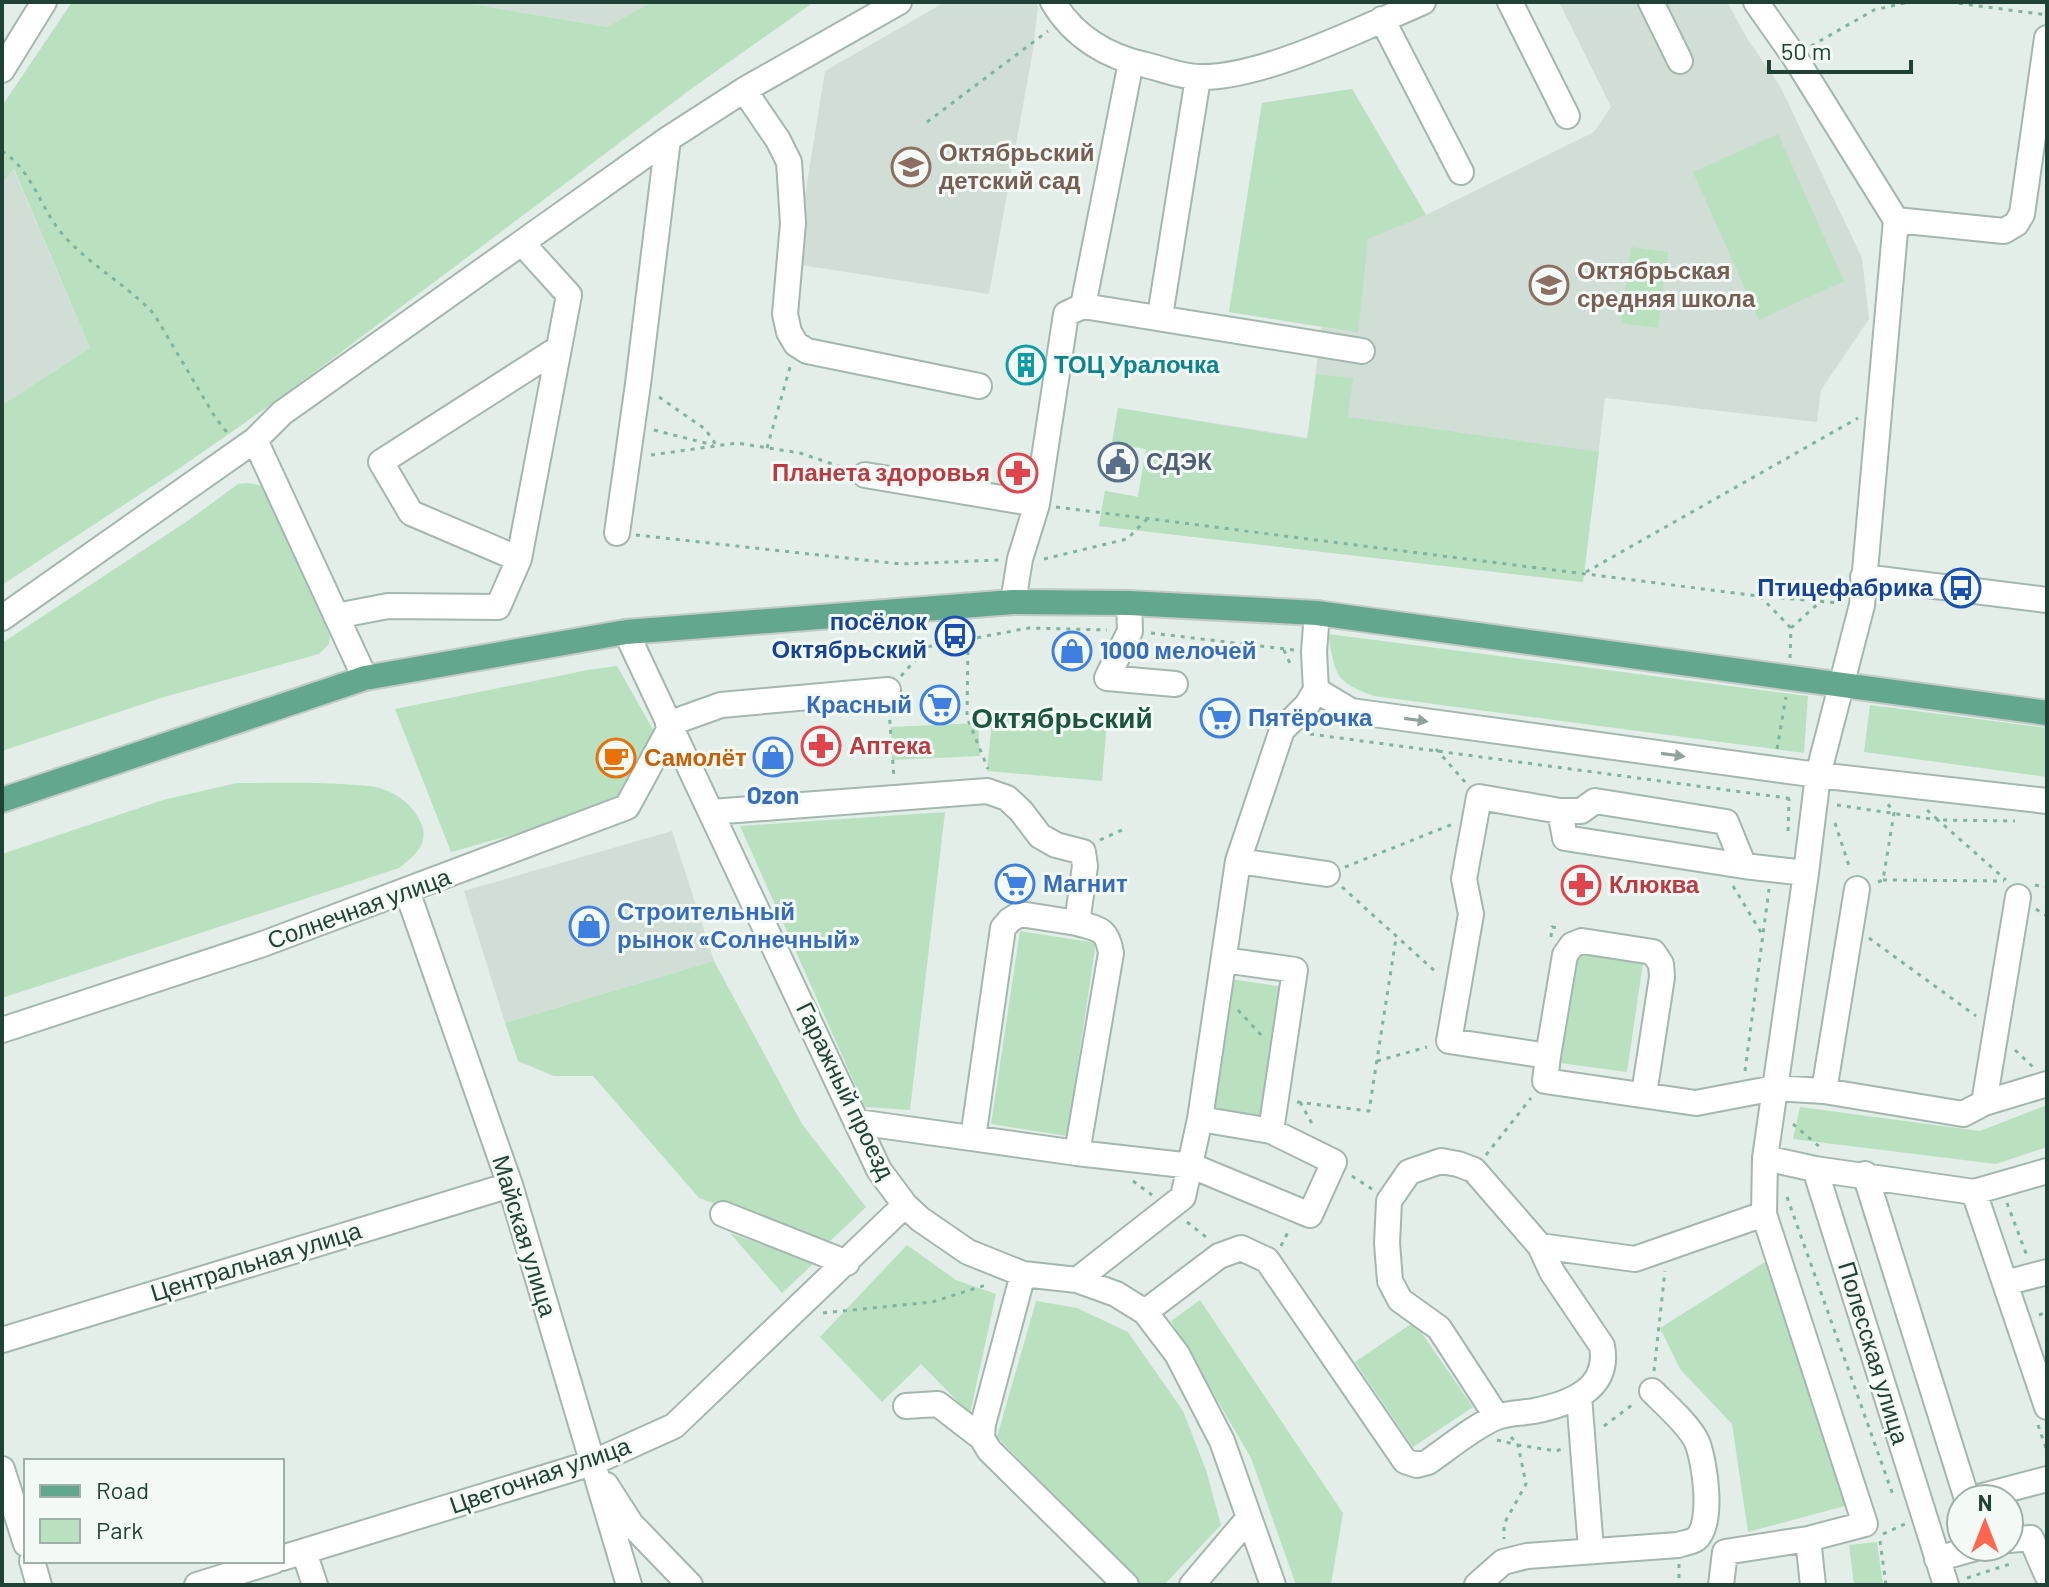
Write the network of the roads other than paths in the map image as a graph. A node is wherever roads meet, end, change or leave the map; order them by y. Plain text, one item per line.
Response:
1 (44, 2) edge
2 (899, 2) edge
3 (1423, 2) edge
4 (1510, 2) edge
5 (1651, 2) edge
6 (1756, 2) edge
7 (1058, 11) edge
8 (1382, 19) junction
9 (2047, 38) edge
10 (1680, 61) dead end
11 (1131, 62) junction
12 (2, 70) edge
13 (1198, 78) junction
14 (744, 90) junction
15 (1567, 116) dead end
16 (668, 139) junction
17 (1461, 172) dead end
18 (1896, 220) junction
19 (522, 243) junction
20 (1083, 306) junction
21 (1160, 316) junction
22 (559, 348) junction
23 (1362, 351) dead end
24 (979, 386) dead end
25 (255, 440) junction
26 (865, 475) road end
27 (1037, 504) junction
28 (617, 533) road end
29 (519, 559) junction
30 (1863, 577) junction
31 (2047, 600) edge
32 (1013, 602) junction
33 (1129, 603) junction
34 (1317, 613) junction
35 (336, 616) junction
36 (2, 618) edge
37 (626, 632) junction
38 (365, 678) junction
39 (1841, 683) junction
40 (1175, 684) dead end
41 (888, 690) road end
42 (1316, 690) junction
43 (2047, 713) edge
44 (669, 726) junction
45 (1818, 775) junction
46 (2, 800) edge
47 (2047, 801) edge
48 (1560, 811) junction
49 (711, 812) junction
50 (1238, 861) junction
51 (1744, 866) junction
52 (1806, 873) junction
53 (1327, 874) road end
54 (1857, 889) road end
55 (2012, 889) road end
56 (407, 891) junction
57 (1077, 923) junction
58 (1224, 960) junction
59 (2, 1030) edge
60 (1548, 1056) junction
61 (2042, 1077) edge
62 (1824, 1091) junction
63 (1644, 1094) junction
64 (1773, 1097) junction
65 (1984, 1103) junction
66 (1200, 1119) junction
67 (857, 1122) junction
68 (1271, 1131) junction
69 (973, 1138) junction
70 (1077, 1153) junction
71 (1765, 1158) junction
72 (1814, 1160) junction
73 (1192, 1166) junction
74 (2047, 1171) edge
75 (1865, 1174) junction
76 (510, 1185) junction
77 (1974, 1192) junction
78 (905, 1205) junction
79 (723, 1214) dead end
80 (1764, 1214) junction
81 (1540, 1246) junction
82 (847, 1263) junction
83 (2039, 1270) edge
84 (1023, 1274) junction
85 (1077, 1280) junction
86 (2005, 1283) junction
87 (1145, 1312) junction
88 (2, 1340) edge
89 (2039, 1359) edge
90 (1652, 1391) road end
91 (1579, 1396) junction
92 (906, 1406) dead end
93 (2047, 1407) edge
94 (1497, 1417) junction
95 (982, 1438) junction
96 (592, 1463) junction
97 (2, 1469) edge
98 (2047, 1479) edge
99 (1964, 1483) edge
100 (2025, 1485) edge
101 (1248, 1519) junction
102 (24, 1538) edge
103 (1808, 1539) junction
104 (2025, 1542) edge
105 (1591, 1550) junction
106 (293, 1555) edge
107 (1945, 1557) edge
108 (1937, 1559) junction
109 (33, 1563) edge
110 (268, 1563) edge
111 (2047, 1575) edge
112 (1951, 1583) edge
113 (39, 1585) edge
114 (197, 1585) edge
115 (315, 1585) edge
116 (629, 1585) edge
117 (690, 1585) edge
118 (1126, 1585) edge
119 (1192, 1585) edge
120 (1273, 1585) edge
121 (1477, 1585) edge
122 (1721, 1585) edge
123 (1813, 1585) edge

1 - 12 street
2 - 14 street
3 - 8 street
4 - 15 street
5 - 10 street
6 - 18 street
7 - 11 street
8 - 13 street
8 - 17 street
9 - 18 street
11 - 13 street
11 - 20 street
13 - 21 street
14 - 16 street
14 - 24 street
16 - 19 street
16 - 28 street
18 - 30 street
19 - 22 street
19 - 25 street
20 - 21 street
20 - 27 street
21 - 23 street
22 - 29 street
22 - 29 street
25 - 35 street
25 - 36 street
26 - 27 street
27 - 32 street
29 - 35 street
30 - 31 street
30 - 39 street
32 - 33 main road
32 - 37 main road
33 - 34 main road
33 - 40 street
34 - 39 main road
34 - 42 street
35 - 38 street
37 - 38 main road
37 - 44 street, Гаражный проезд
38 - 46 main road
39 - 43 main road
39 - 45 street
41 - 44 street
42 -> 45 street
42 - 50 street
44 - 49 street, Гаражный проезд
44 - 56 street, Солнечная улица
45 - 47 street
45 - 52 street
48 - 51 street
48 - 51 street
48 - 60 street
49 - 57 street
49 - 67 street, Гаражный проезд
50 - 53 street
50 - 58 street
51 - 52 street
52 - 64 street
54 - 62 street
55 - 65 street
56 - 59 street, Солнечная улица
56 - 76 street, Майская улица
57 - 69 street
57 - 70 street
58 - 66 street
58 - 68 street
60 - 63 street
60 - 63 street
61 - 65 street
62 - 64 street
62 - 65 street
63 - 64 street
64 - 71 street
66 - 68 street
66 - 73 street
67 - 69 street
67 - 78 street, Гаражный проезд
68 - 73 street
69 - 70 street
70 - 73 street
71 - 72 street
71 - 80 street
72 - 75 street
72 - 108 street, Полесская улица
73 - 85 street
74 - 77 street
75 - 77 street
75 - 99 street
76 - 88 street, Центральная улица
76 - 96 street, Майская улица
77 - 86 street
78 - 82 street, Цветочная улица
78 - 84 street, Гаражный проезд
79 - 82 street
80 - 81 street
80 - 103 street
81 - 91 street
81 - 94 street
82 - 96 street, Цветочная улица
83 - 86 street
84 - 85 street, Гаражный проезд
84 - 95 street
85 - 87 street, Гаражный проезд
86 - 89 street
87 - 94 street
87 - 101 street, Гаражный проезд
89 - 93 street
90 - 105 street
91 - 94 street
91 - 105 street
92 - 95 street
95 - 118 street
96 - 106 street, Цветочная улица
96 - 116 street, Майская улица
96 - 117 street
97 - 102 street
98 - 100 street
101 - 119 street
101 - 120 street, Гаражный проезд
103 - 122 street
103 - 123 street
104 - 111 street
105 - 121 street
106 - 115 street
107 - 108 street
108 - 112 street, Полесская улица
109 - 113 street
110 - 114 street

